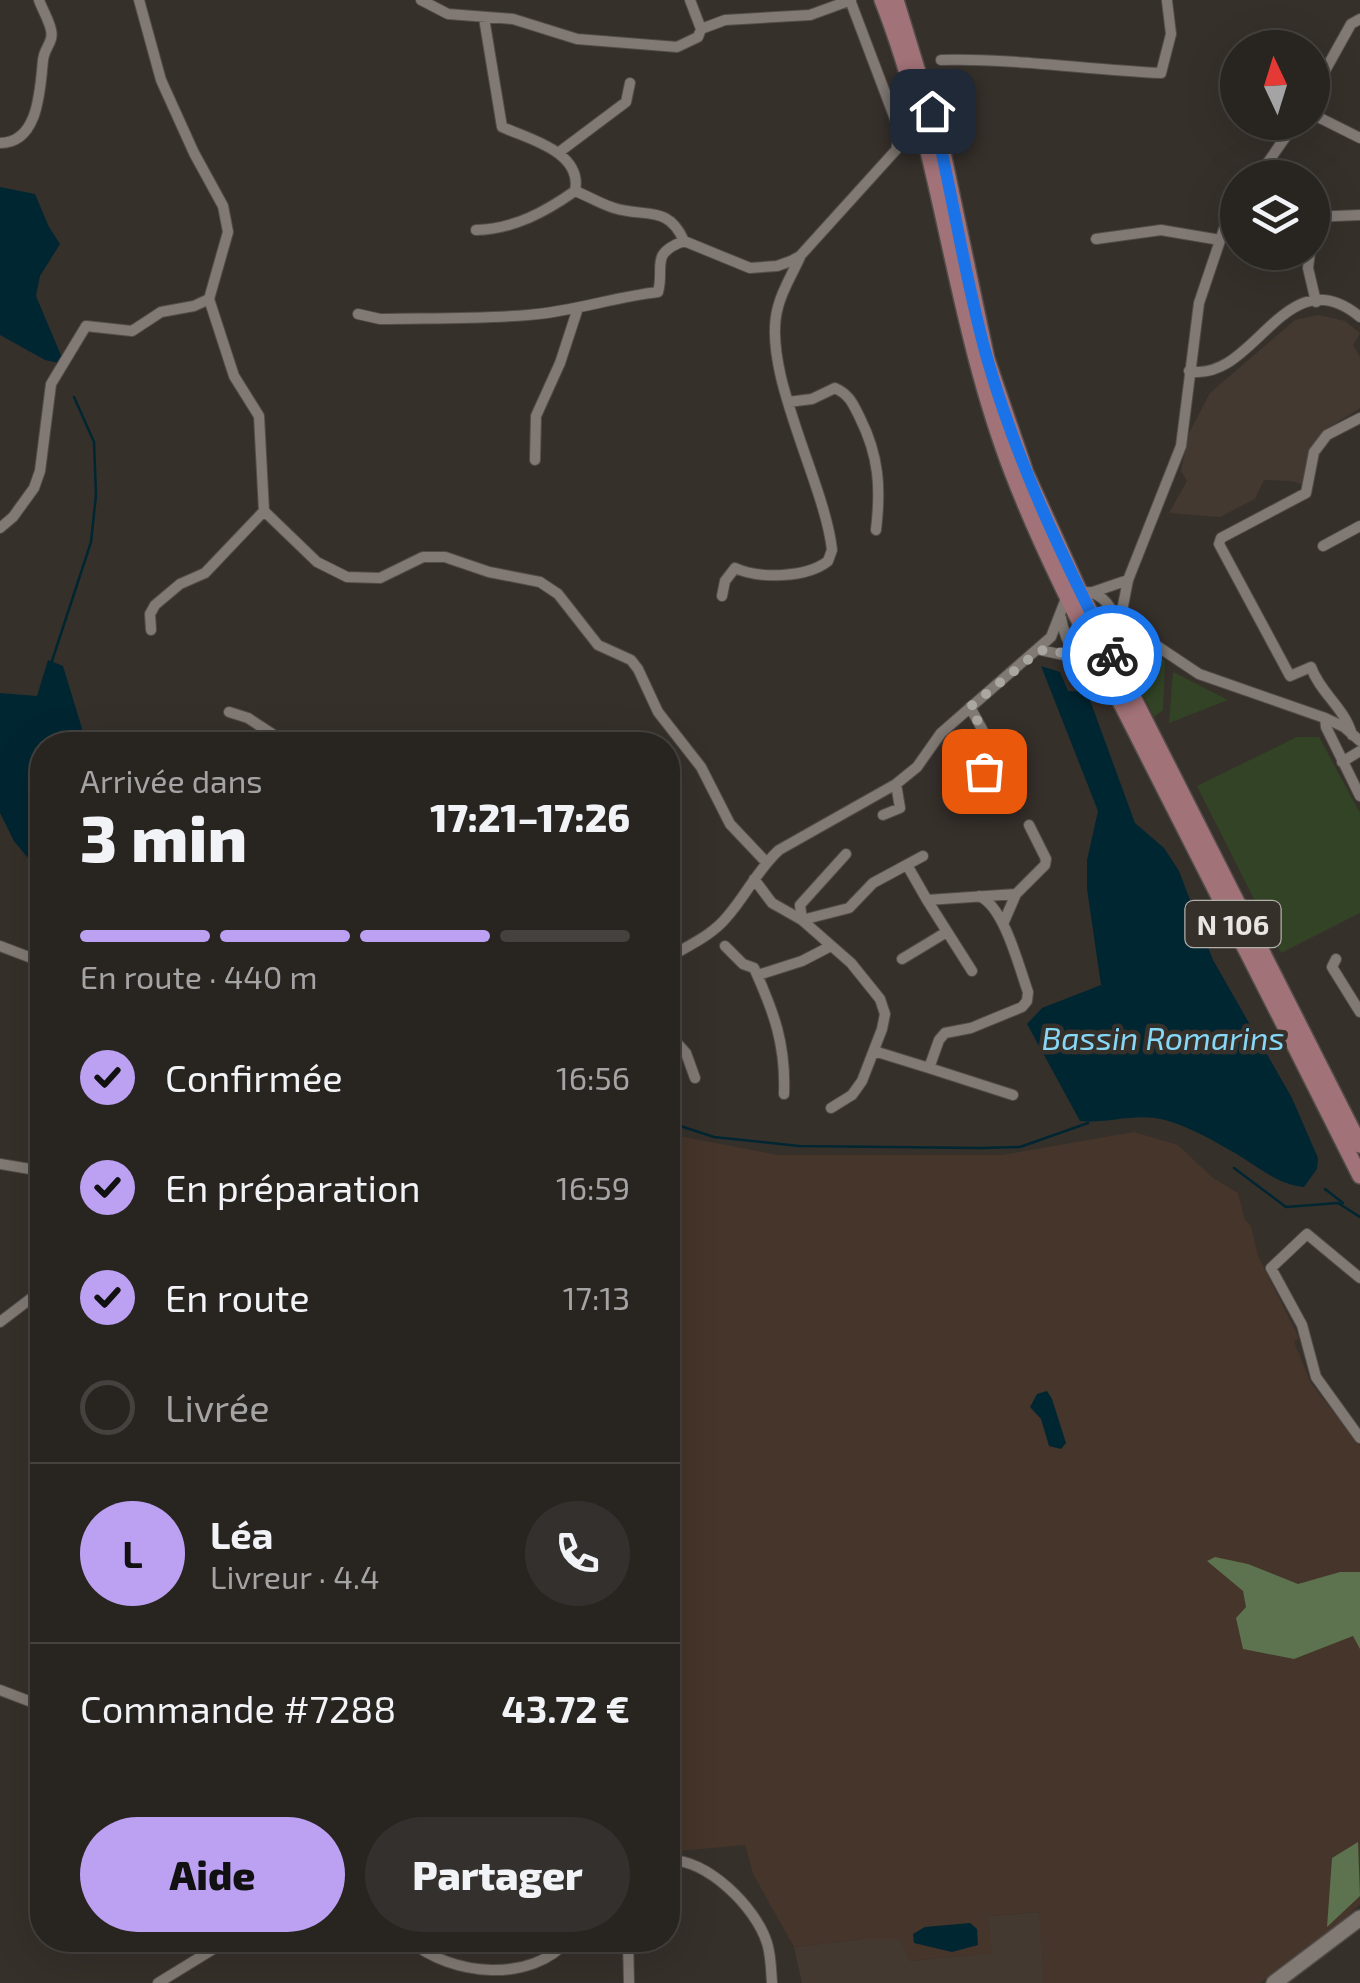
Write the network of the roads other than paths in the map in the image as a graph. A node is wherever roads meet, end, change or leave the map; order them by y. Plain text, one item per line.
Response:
1 (39, 0) edge
2 (139, 0) edge
3 (421, 0) edge
4 (690, 0) edge
5 (851, 0) edge
6 (882, 0) edge
7 (896, 0) edge
8 (1166, 0) edge
9 (484, 18) junction
10 (1360, 18) edge
11 (701, 29) junction
12 (942, 60) dead end
13 (1330, 61) edge
14 (630, 83) dead end
15 (1330, 123) edge
16 (1360, 138) edge
17 (0, 143) edge
18 (558, 153) junction
19 (575, 191) junction
20 (1360, 214) edge
21 (1330, 216) edge
22 (476, 230) dead end
23 (1096, 239) dead end
24 (1220, 240) joint
25 (684, 241) junction
26 (800, 256) junction
27 (1308, 270) edge
28 (208, 299) junction
29 (1316, 302) junction
30 (578, 308) junction
31 (358, 314) dead end
32 (1360, 318) edge
33 (1189, 371) junction
34 (788, 402) junction
35 (1360, 418) edge
36 (535, 460) dead end
37 (264, 510) junction
38 (1360, 526) edge
39 (0, 528) edge
40 (876, 530) dead end
41 (1323, 546) dead end
42 (1128, 580) junction
43 (1080, 593) junction
44 (722, 596) dead end
45 (1061, 617) junction
46 (1120, 622) junction
47 (151, 630) dead end
48 (1154, 648) junction
49 (1040, 650) junction
50 (1078, 658) junction
51 (1115, 666) junction
52 (970, 707) junction
53 (230, 712) dead end
54 (1325, 718) junction
55 (269, 732) edge
56 (673, 732) edge
57 (1356, 738) edge
58 (680, 741) edge
59 (1360, 751) edge
60 (1342, 762) junction
61 (990, 778) dead end
62 (896, 784) junction
63 (1360, 796) edge
64 (883, 815) dead end
65 (1029, 825) dead end
66 (846, 854) dead end
67 (923, 856) dead end
68 (766, 862) junction
69 (907, 864) junction
70 (754, 880) junction
71 (1016, 894) junction
72 (979, 896) junction
73 (927, 900) junction
74 (802, 920) junction
75 (1003, 924) junction
76 (945, 933) junction
77 (0, 946) edge
78 (725, 946) dead end
79 (829, 947) junction
80 (680, 951) edge
81 (30, 957) edge
82 (902, 959) dead end
83 (1336, 959) dead end
84 (972, 971) dead end
85 (758, 975) junction
86 (1360, 1012) edge
87 (680, 1046) edge
88 (874, 1051) junction
89 (928, 1068) junction
90 (695, 1078) dead end
91 (784, 1094) dead end
92 (1012, 1095) dead end
93 (831, 1108) dead end
94 (1360, 1145) edge
95 (0, 1164) edge
96 (30, 1169) edge
97 (1360, 1176) edge
98 (1360, 1278) edge
99 (30, 1299) edge
100 (0, 1322) edge
101 (1360, 1438) edge
102 (0, 1690) edge
103 (30, 1699) edge
104 (680, 1862) edge
105 (1360, 1918) edge
106 (1360, 1928) edge
107 (208, 1952) edge
108 (429, 1952) edge
109 (560, 1952) edge
110 (628, 1952) edge
111 (158, 1983) edge
112 (629, 1983) edge
113 (772, 1983) edge
114 (1274, 1983) edge
115 (1288, 1983) edge

1 - 17 street
2 - 28 street
3 - 9 street
4 - 11 street
5 - 11 street
5 - 26 street
6 - 43 main road, N 106
7 - 43 main road, N 106
8 - 12 street
9 - 11 street
9 - 18 street
10 - 13 street
14 - 18 street
15 - 16 street
18 - 19 street
19 - 22 street
19 - 25 street
20 - 21 street
23 - 24 street
24 - 33 street
25 - 26 street
25 - 30 street
26 - 34 street
27 - 29 street
28 - 37 street
28 - 39 street
29 - 32 street
29 - 33 street
30 - 31 street
30 - 36 street
33 - 42 street
34 - 40 street
34 - 44 street
35 - 57 street
37 - 47 street
37 - 56 street
38 - 41 street
42 - 43 street
42 - 46 street
43 - 45 street
43 - 46 street
43 - 51 main road, N 106
45 - 49 street
45 - 50 street
46 - 48 street
46 - 51 street
48 - 51 street
48 - 54 street
49 - 50 street
49 - 52 street
50 - 51 street
51 - 94 main road, N 106
51 - 97 main road, N 106
52 - 61 street
52 - 62 street
53 - 55 street
54 - 57 street
54 - 60 street
58 - 68 street
59 - 60 street
60 - 63 street
62 - 64 street
62 - 68 street
65 - 71 street
66 - 74 street
67 - 69 street
68 - 70 street
69 - 73 street
69 - 74 street
70 - 74 street
70 - 80 street
71 - 72 street
71 - 75 street
72 - 73 street
72 - 75 street
73 - 76 street
74 - 79 street
75 - 89 street
76 - 82 street
76 - 84 street
77 - 81 street
78 - 85 street
79 - 85 street
79 - 88 street
83 - 86 street
85 - 91 street
87 - 90 street
88 - 89 street
88 - 93 street
89 - 92 street
95 - 96 street
98 - 101 street
99 - 100 street
102 - 103 street
104 - 113 street
105 - 114 main road
106 - 115 main road
107 - 111 street
108 - 109 street
110 - 112 street

